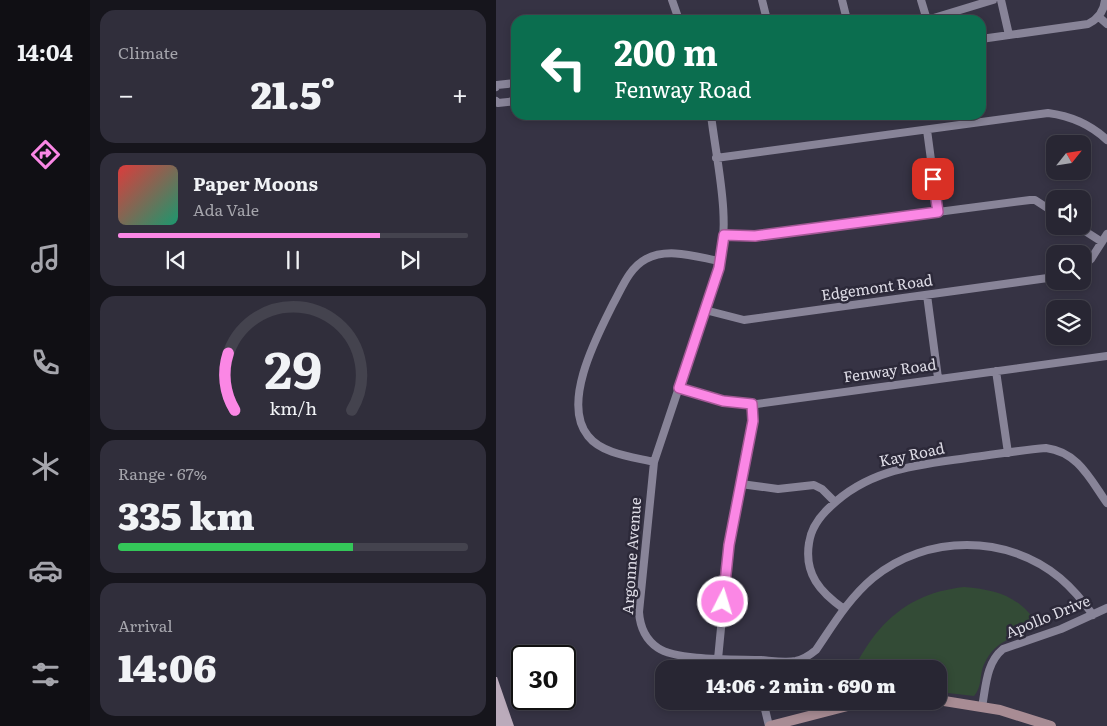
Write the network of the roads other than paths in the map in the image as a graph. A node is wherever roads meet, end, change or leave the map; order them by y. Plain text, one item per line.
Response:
1 (672, 0) edge
2 (762, 0) edge
3 (842, 0) edge
4 (921, 0) edge
5 (993, 0) edge
6 (1001, 0) edge
7 (1105, 0) edge
8 (677, 15) edge
9 (766, 15) edge
10 (846, 15) edge
11 (926, 15) edge
12 (957, 15) edge
13 (1098, 17) junction
14 (1107, 24) edge
15 (1009, 35) junction
16 (986, 38) edge
17 (511, 84) edge
18 (496, 87) edge
19 (496, 101) edge
20 (511, 102) edge
21 (712, 120) edge
22 (969, 120) edge
23 (969, 124) junction
24 (927, 130) junction
25 (1107, 140) edge
26 (716, 158) junction
27 (1046, 207) edge
28 (938, 212) junction
29 (1107, 234) edge
30 (724, 235) junction
31 (1091, 235) edge
32 (1102, 242) junction
33 (1091, 258) edge
34 (720, 261) junction
35 (1046, 278) edge
36 (927, 295) junction
37 (705, 310) junction
38 (1107, 356) edge
39 (996, 371) junction
40 (938, 378) junction
41 (679, 388) junction
42 (752, 404) junction
43 (1008, 453) junction
44 (654, 462) junction
45 (741, 484) junction
46 (835, 502) junction
47 (1107, 503) edge
48 (1107, 608) edge
49 (844, 609) junction
50 (1093, 615) junction
51 (718, 659) junction
52 (725, 660) edge
53 (798, 660) edge
54 (947, 701) edge
55 (982, 707) junction
56 (766, 710) edge
57 (832, 710) edge
58 (1033, 723) edge
59 (770, 726) edge
60 (1052, 726) edge

1 - 8 street
2 - 9 street
3 - 10 street
4 - 11 street
5 - 12 street
6 - 15 street
7 - 13 street
13 - 14 street
13 - 15 street
15 - 16 street
17 - 18 street
19 - 20 street
21 - 26 street, Argonne Avenue
22 - 23 street
23 - 24 street
23 - 25 street
24 - 26 street
24 - 28 street
26 - 30 street, Argonne Avenue
27 - 28 street
28 - 30 street
29 - 32 street
30 - 34 street, Argonne Avenue
31 - 32 street
32 - 33 street
34 - 37 street, Argonne Avenue
34 - 44 street
35 - 36 street, Edgemont Road
36 - 37 street, Edgemont Road
36 - 40 street
37 - 41 street, Argonne Avenue
38 - 39 street, Fenway Road
39 - 40 street, Fenway Road
39 - 43 street
40 - 42 street, Fenway Road
41 - 42 street, Fenway Road
41 - 44 street, Argonne Avenue
42 - 45 street
43 - 46 street, Kay Road
43 - 47 street, Kay Road
44 - 51 street, Argonne Avenue
45 - 46 street
45 - 51 street
46 - 49 street, Kay Road
48 - 50 street, Apollo Drive
49 - 50 street, Argonne Avenue
49 - 53 street, Argonne Avenue
50 - 55 street, Apollo Drive
51 - 52 street, Argonne Avenue
54 - 55 street
55 - 58 street
56 - 59 street
57 - 59 street
58 - 60 street

